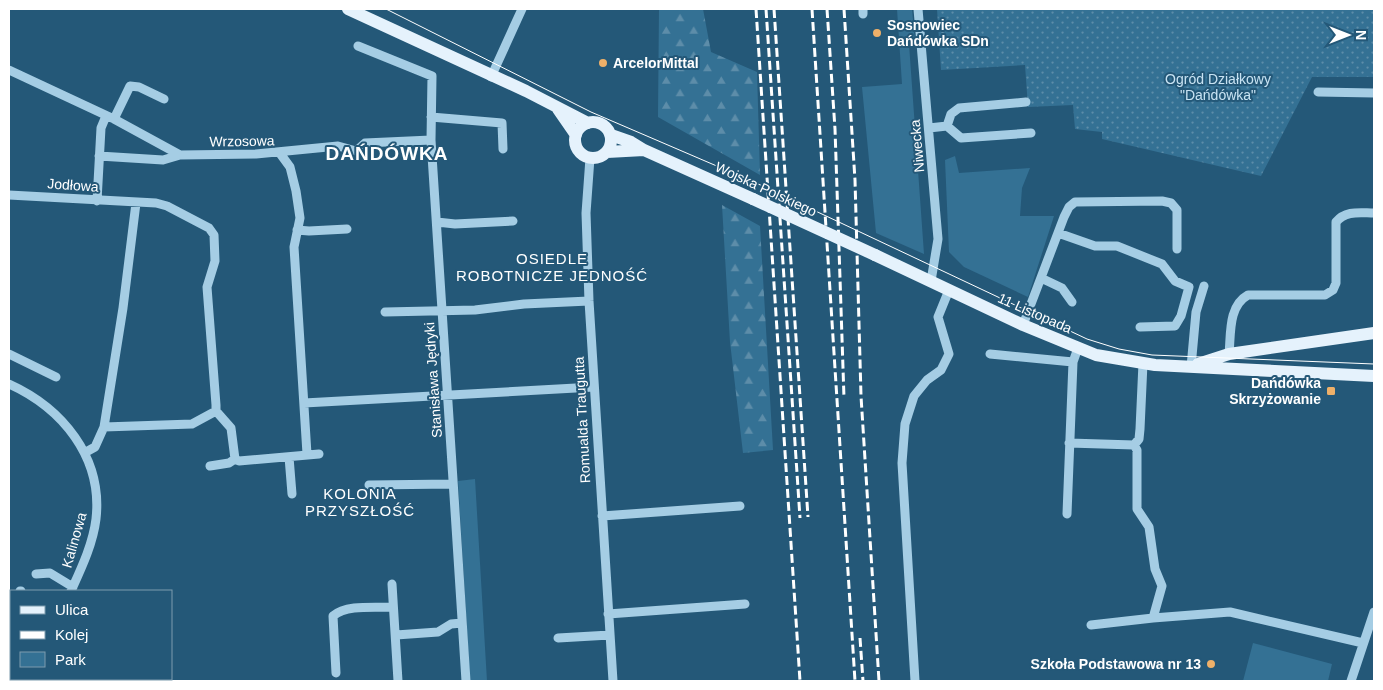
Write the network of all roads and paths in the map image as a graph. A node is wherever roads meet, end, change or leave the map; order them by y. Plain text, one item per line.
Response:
1 (348, 9) edge
2 (522, 9) edge
3 (918, 9) edge
4 (358, 46) dead end
5 (9, 70) edge
6 (491, 77) junction
7 (1318, 92) dead end
8 (1374, 93) edge
9 (164, 99) dead end
10 (1026, 102) dead end
11 (558, 110) junction
12 (431, 117) junction
13 (110, 118) junction
14 (588, 123) junction
15 (947, 126) junction
16 (929, 128) junction
17 (1030, 133) dead end
18 (576, 135) junction
19 (611, 135) junction
20 (431, 140) junction
21 (503, 149) dead end
22 (644, 150) junction
23 (279, 152) junction
24 (607, 152) junction
25 (180, 155) junction
26 (99, 156) junction
27 (590, 158) junction
28 (9, 195) edge
29 (97, 201) junction
30 (136, 203) junction
31 (1374, 213) edge
32 (437, 222) junction
33 (513, 222) dead end
34 (347, 229) dead end
35 (297, 230) junction
36 (1058, 233) junction
37 (1177, 249) dead end
38 (875, 255) joint
39 (1041, 278) junction
40 (931, 281) junction
41 (1204, 286) dead end
42 (949, 290) junction
43 (589, 302) junction
44 (1072, 302) dead end
45 (442, 310) junction
46 (385, 312) dead end
47 (1023, 325) junction
48 (1140, 327) dead end
49 (1374, 333) edge
50 (1078, 348) junction
51 (9, 354) edge
52 (990, 354) dead end
53 (1229, 354) junction
54 (1073, 362) junction
55 (1143, 363) junction
56 (1191, 367) junction
57 (1374, 376) edge
58 (56, 377) dead end
59 (9, 384) edge
60 (594, 388) junction
61 (448, 395) junction
62 (304, 403) junction
63 (216, 411) junction
64 (104, 427) junction
65 (1069, 443) junction
66 (1134, 445) junction
67 (86, 452) junction
68 (307, 454) junction
69 (319, 454) dead end
70 (289, 457) junction
71 (235, 459) junction
72 (210, 466) dead end
73 (453, 484) junction
74 (369, 485) dead end
75 (292, 494) dead end
76 (740, 506) dead end
77 (1066, 514) dead end
78 (602, 516) junction
79 (36, 574) dead end
80 (392, 584) dead end
81 (72, 589) edge
82 (745, 604) dead end
83 (393, 608) junction
84 (1374, 612) edge
85 (608, 614) junction
86 (1153, 618) junction
87 (462, 623) junction
88 (1091, 625) dead end
89 (396, 635) junction
90 (610, 635) junction
91 (558, 638) dead end
92 (1363, 644) junction
93 (336, 673) dead end
94 (398, 681) edge
95 (466, 681) edge
96 (613, 681) edge
97 (915, 681) edge
98 (1351, 681) edge

1 - 6 main road
2 - 6 street
3 - 16 street, Niwecka
4 - 12 street, Stanisława Jędryki
5 - 13 street
6 - 11 main road
7 - 8 street
9 - 13 street
10 - 15 street
11 - 14 main road
11 - 18 main road
12 - 20 street, Stanisława Jędryki
12 - 21 street
13 - 25 street
13 - 26 street
14 - 18 main road
14 - 19 main road
15 - 16 street
15 - 17 street
16 - 40 street, Niwecka
18 - 27 main road
19 - 22 main road, Wojska Polskiego
19 - 24 main road
20 - 23 street
20 - 32 street, Stanisława Jędryki
22 - 24 main road, Wojska Polskiego
22 - 38 main road, Wojska Polskiego, bridge
23 - 25 street, Wrzosowa
23 - 35 street, Wrzosowa
24 - 27 main road
25 - 26 street, Wrzosowa
26 - 29 street
27 - 43 street, Romualda Traugutta
28 - 29 street, Jodłowa
29 - 30 street, Jodłowa
30 - 63 street, Jodłowa
30 - 64 street
31 - 53 street
32 - 33 street
32 - 45 street, Stanisława Jędryki
34 - 35 street
35 - 62 street, Wrzosowa
36 - 37 street
36 - 39 street
36 - 48 street
38 - 40 main road, 11 Listopada
39 - 44 street
39 - 47 street
40 - 42 main road, 11 Listopada
41 - 56 street
42 - 47 main road, 11 Listopada
42 - 97 street
43 - 45 street
43 - 60 street, Romualda Traugutta
45 - 46 street
45 - 61 street, Stanisława Jędryki
47 - 50 main road, 11 Listopada
49 - 53 main road, 11 Listopada
50 - 54 street
50 - 55 main road, 11 Listopada
51 - 58 street
52 - 54 street
53 - 56 main road, 11 Listopada
54 - 65 street
55 - 56 main road, 11 Listopada
55 - 66 street
56 - 57 main road, 11 Listopada
59 - 67 street, Kalinowa
60 - 61 street
60 - 78 street, Romualda Traugutta
61 - 62 street
61 - 73 street, Stanisława Jędryki
62 - 68 street, Wrzosowa
63 - 64 street
63 - 71 street
64 - 67 street
65 - 66 street
65 - 77 street
66 - 86 street
67 - 81 street, Kalinowa
68 - 69 street
68 - 70 street
70 - 71 street
70 - 75 street
71 - 72 street
73 - 74 street
73 - 87 street, Stanisława Jędryki
76 - 78 street
78 - 85 street, Romualda Traugutta
79 - 81 street
80 - 83 street
82 - 85 street
83 - 89 street
83 - 93 street
84 - 92 street
85 - 90 street, Romualda Traugutta
86 - 88 street
86 - 92 street
87 - 89 street
87 - 95 street, Stanisława Jędryki
89 - 94 street
90 - 91 street
90 - 96 street, Romualda Traugutta
92 - 98 street

